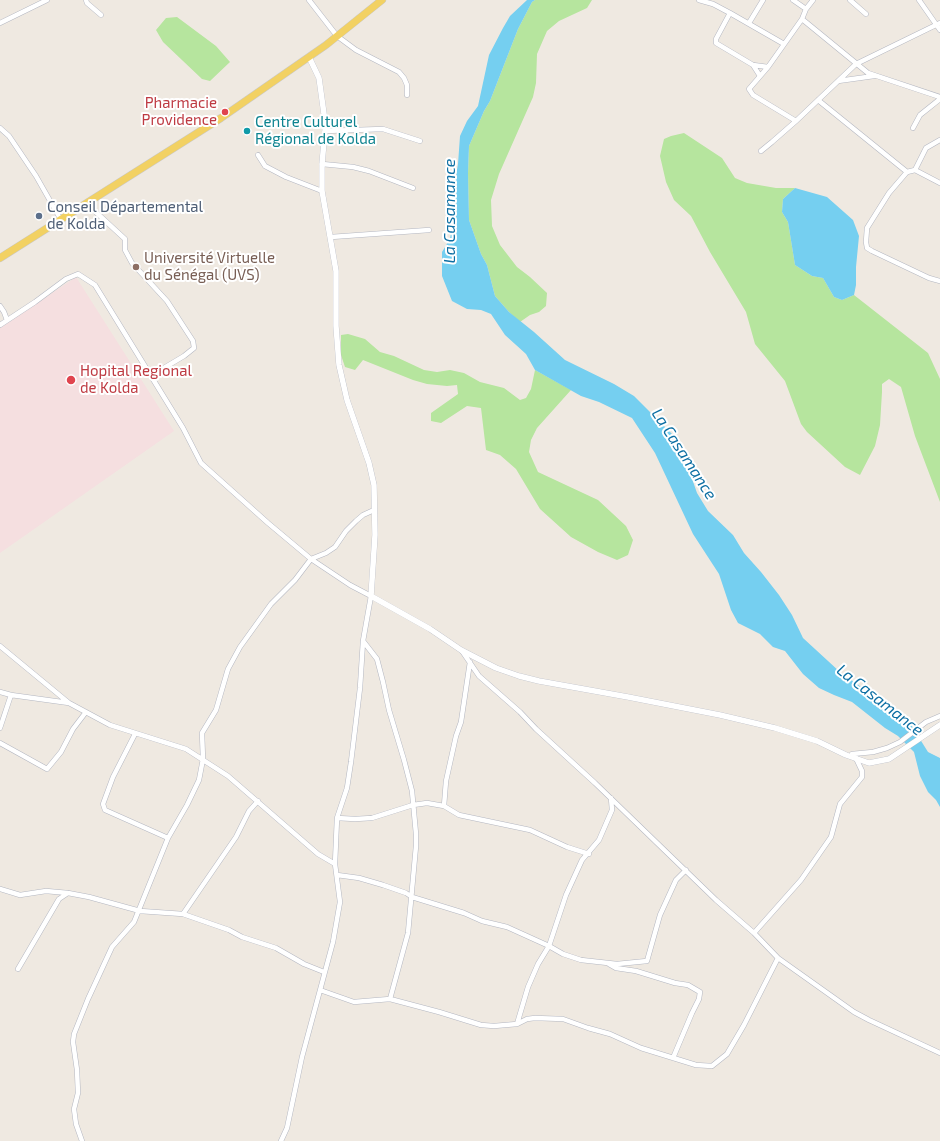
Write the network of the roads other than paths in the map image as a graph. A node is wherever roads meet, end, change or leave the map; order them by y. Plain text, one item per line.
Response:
1 (47, 0) edge
2 (86, 0) edge
3 (309, 0) edge
4 (382, 0) edge
5 (699, 0) edge
6 (763, 0) edge
7 (793, 0) edge
8 (813, 0) edge
9 (850, 0) edge
10 (921, 1) edge
11 (806, 9) junction
12 (730, 13) junction
13 (866, 14) dead end
14 (101, 15) dead end
15 (802, 19) junction
16 (0, 23) edge
17 (749, 23) junction
18 (938, 24) edge
19 (940, 30) edge
20 (337, 36) junction
21 (784, 44) junction
22 (309, 57) junction
23 (856, 64) junction
24 (753, 65) junction
25 (768, 67) junction
26 (760, 76) junction
27 (874, 76) junction
28 (838, 81) junction
29 (407, 95) dead end
30 (940, 98) edge
31 (818, 100) junction
32 (796, 121) junction
33 (0, 128) edge
34 (913, 128) dead end
35 (325, 131) junction
36 (940, 140) edge
37 (420, 141) dead end
38 (761, 150) dead end
39 (258, 155) dead end
40 (322, 164) junction
41 (915, 170) junction
42 (907, 172) junction
43 (940, 183) edge
44 (413, 188) dead end
45 (322, 191) junction
46 (87, 204) junction
47 (61, 220) junction
48 (429, 230) dead end
49 (331, 237) junction
50 (0, 258) edge
51 (940, 281) edge
52 (0, 306) edge
53 (7, 320) junction
54 (0, 325) edge
55 (152, 375) junction
56 (374, 510) junction
57 (311, 558) junction
58 (371, 596) junction
59 (364, 641) junction
60 (0, 646) edge
61 (461, 650) junction
62 (470, 662) junction
63 (0, 692) edge
64 (11, 695) junction
65 (69, 703) junction
66 (86, 712) junction
67 (940, 716) edge
68 (940, 725) edge
69 (0, 728) edge
70 (135, 734) junction
71 (0, 743) edge
72 (854, 756) junction
73 (203, 759) junction
74 (611, 798) junction
75 (258, 801) junction
76 (414, 805) junction
77 (444, 806) junction
78 (337, 818) junction
79 (168, 838) junction
80 (589, 854) junction
81 (335, 864) junction
82 (686, 870) junction
83 (337, 875) junction
84 (0, 889) edge
85 (68, 893) junction
86 (412, 897) junction
87 (140, 911) junction
88 (182, 914) junction
89 (754, 933) junction
90 (549, 946) junction
91 (778, 958) junction
92 (608, 963) junction
93 (18, 969) dead end
94 (324, 972) junction
95 (320, 990) junction
96 (390, 999) junction
97 (516, 1024) junction
98 (940, 1053) edge
99 (673, 1058) junction
100 (82, 1141) edge
101 (281, 1141) edge

1 - 16 street
2 - 14 street
3 - 20 street
4 - 20 main road
5 - 12 street
6 - 17 street
7 - 11 street
8 - 11 street
9 - 13 street
10 - 18 street
11 - 15 street
12 - 17 street
12 - 24 street
15 - 21 street
15 - 23 street
17 - 21 street
18 - 19 street
18 - 23 street
20 - 22 main road
20 - 29 street
21 - 25 street
22 - 35 street
22 - 46 main road
23 - 27 street
23 - 28 street
24 - 25 street
24 - 26 street
25 - 26 street
26 - 32 street
27 - 28 street
27 - 30 street
28 - 31 street
30 - 34 street
31 - 32 street
31 - 42 street
32 - 38 street
33 - 47 street
35 - 37 street
35 - 40 street
36 - 41 street
39 - 45 street
40 - 44 street
40 - 45 street
41 - 42 street
41 - 43 street
42 - 51 street
45 - 49 street
46 - 47 main road
46 - 55 street
47 - 50 main road
48 - 49 street
49 - 56 street
52 - 53 street
53 - 54 street
53 - 55 street
55 - 57 street
56 - 57 street
56 - 58 street
57 - 58 street
57 - 73 street
58 - 59 street
58 - 61 street
59 - 76 street
59 - 78 street
60 - 65 street
61 - 62 street
61 - 72 street
62 - 74 street
62 - 77 street
63 - 64 street
64 - 65 street
64 - 69 street
65 - 66 street
66 - 70 street
66 - 71 street
67 - 72 street
68 - 72 street
70 - 73 street
70 - 79 street
72 - 89 street
73 - 75 street
73 - 79 street
74 - 80 street
74 - 82 street
75 - 81 street
75 - 88 street
76 - 77 street
76 - 78 street
76 - 86 street
77 - 80 street
78 - 81 street
79 - 87 street
80 - 90 street
81 - 83 street
82 - 89 street
82 - 92 street
83 - 86 street
83 - 94 street
84 - 85 street
85 - 87 street
85 - 93 street
86 - 90 street
86 - 96 street
87 - 88 street
87 - 100 street
88 - 94 street
89 - 91 street
90 - 92 street
90 - 97 street
91 - 98 street
91 - 99 street
92 - 99 street
94 - 95 street
95 - 96 street
95 - 101 street
96 - 97 street
97 - 99 street

